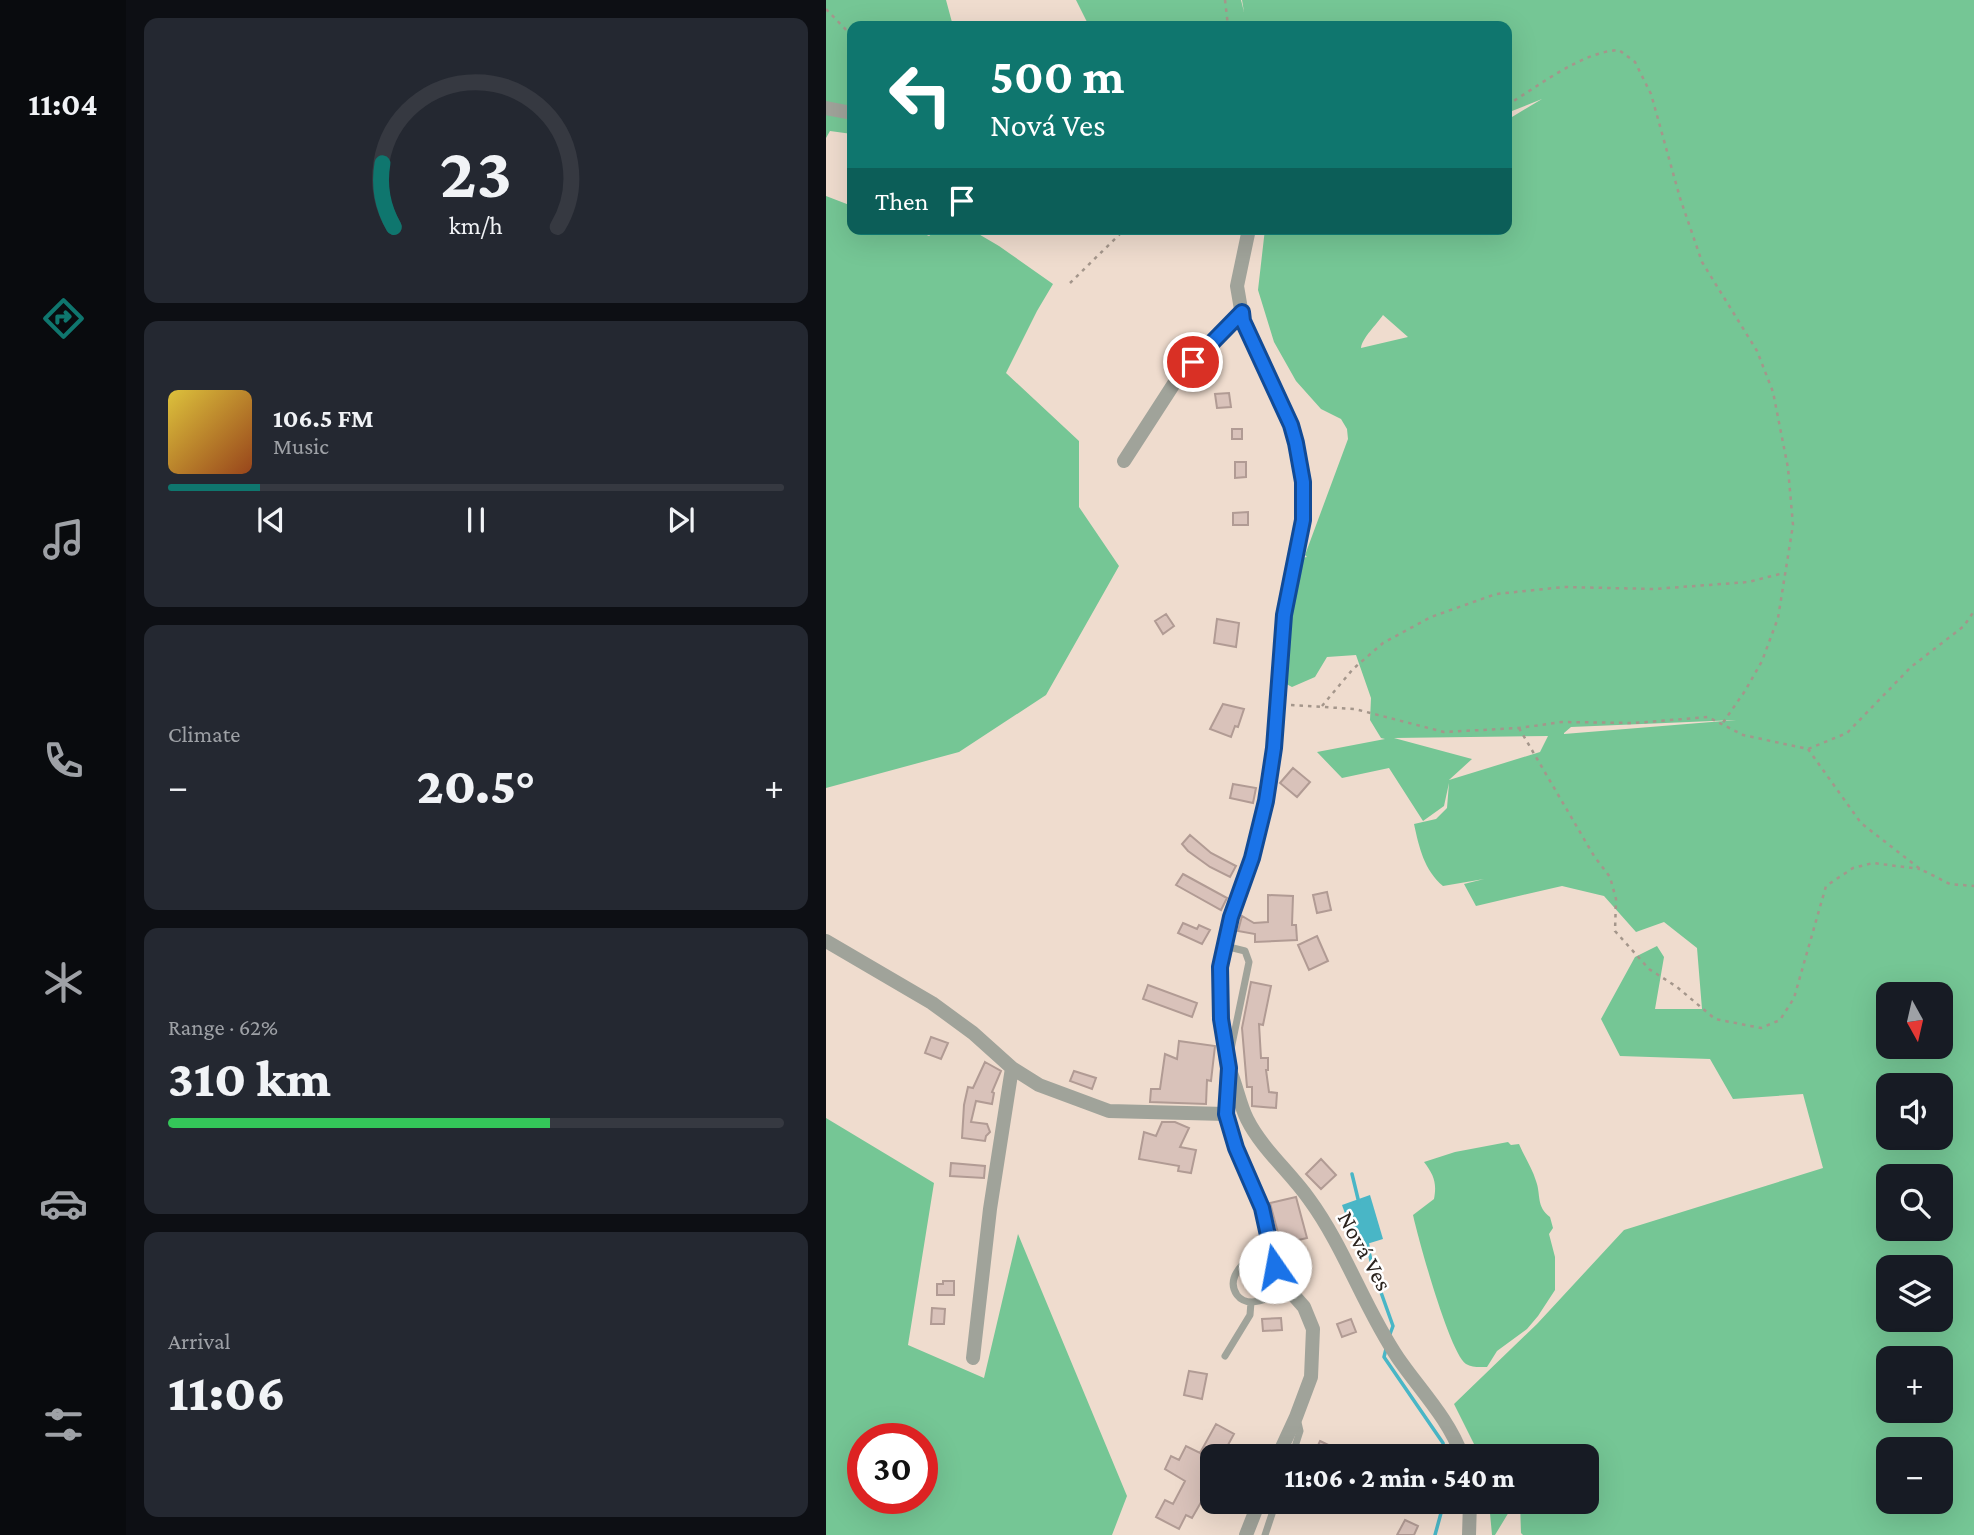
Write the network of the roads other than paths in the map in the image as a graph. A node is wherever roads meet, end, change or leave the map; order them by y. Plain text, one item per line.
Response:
1 (826, 108) edge
2 (847, 112) edge
3 (1248, 235) edge
4 (1242, 312) junction
5 (1124, 461) dead end
6 (826, 942) edge
7 (1225, 946) junction
8 (1228, 1064) junction
9 (1012, 1068) junction
10 (1226, 1114) junction
11 (1270, 1244) junction
12 (1289, 1290) junction
13 (1251, 1302) junction
14 (1225, 1356) dead end
15 (973, 1358) dead end
16 (1297, 1417) junction
17 (1284, 1444) edge
18 (1296, 1444) edge
19 (1457, 1444) edge
20 (1254, 1514) edge
21 (1272, 1514) edge
22 (1470, 1514) edge
23 (1246, 1535) edge
24 (1265, 1535) edge
25 (1469, 1535) edge

1 - 2 street
3 - 4 street, Nová Ves
4 - 5 street
4 - 7 street, Nová Ves
6 - 9 street
7 - 8 street, Nová Ves
7 - 8 lane, Nová Ves
8 - 10 street, Nová Ves
8 - 19 street, Nová Ves
9 - 10 street
9 - 15 street
10 - 11 street, Nová Ves
11 - 12 street, Nová Ves
11 - 13 lane
12 - 13 lane
12 - 16 street, Nová Ves
13 - 14 lane
16 - 17 street, Nová Ves
16 - 18 lane
20 - 23 street
21 - 24 lane
22 - 25 street

